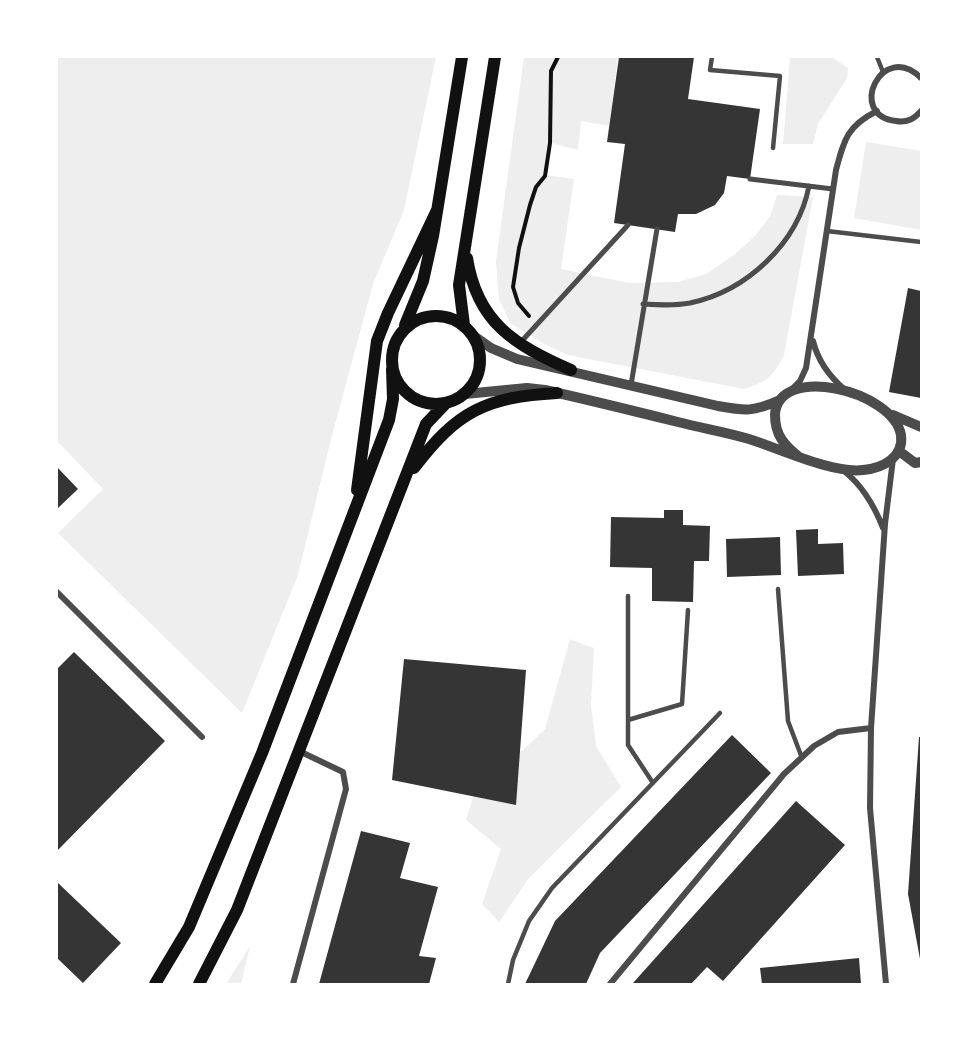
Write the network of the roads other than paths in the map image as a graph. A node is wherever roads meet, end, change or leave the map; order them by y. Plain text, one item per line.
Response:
1 (462, 57) edge
2 (495, 57) edge
3 (712, 57) edge
4 (877, 57) edge
5 (883, 72) junction
6 (921, 78) edge
7 (877, 111) junction
8 (921, 111) edge
9 (773, 148) dead end
10 (750, 179) dead end
11 (809, 186) junction
12 (833, 189) junction
13 (437, 210) junction
14 (628, 225) dead end
15 (657, 229) dead end
16 (827, 231) junction
17 (465, 242) junction
18 (921, 242) edge
19 (643, 304) junction
20 (464, 325) junction
21 (403, 329) junction
22 (474, 336) junction
23 (812, 337) junction
24 (520, 344) junction
25 (392, 369) junction
26 (570, 370) junction
27 (631, 385) junction
28 (847, 392) junction
29 (557, 393) junction
30 (465, 394) junction
31 (784, 397) junction
32 (445, 404) junction
33 (890, 414) junction
34 (921, 428) edge
35 (896, 455) junction
36 (799, 457) junction
37 (921, 462) edge
38 (841, 468) junction
39 (404, 480) junction
40 (354, 512) junction
41 (885, 534) junction
42 (778, 589) dead end
43 (57, 592) edge
44 (628, 596) dead end
45 (688, 610) dead end
46 (720, 713) dead end
47 (628, 720) junction
48 (871, 728) junction
49 (202, 737) dead end
50 (299, 751) junction
51 (801, 758) junction
52 (652, 783) junction
53 (154, 984) edge
54 (199, 984) edge
55 (293, 984) edge
56 (508, 984) edge
57 (610, 984) edge
58 (886, 984) edge

1 - 13 main road
2 - 17 main road
3 - 9 lane
4 - 5 lane
5 - 6 street
5 - 7 street
7 - 8 street
7 - 12 street
10 - 11 street
11 - 12 street
11 - 19 street
12 - 16 street
13 - 21 main road
13 - 40 main road
14 - 24 street
15 - 19 street
16 - 18 lane
16 - 23 street
17 - 20 main road
17 - 24 main road
19 - 27 street
20 - 21 main road
20 - 22 main road
21 - 25 main road
22 - 26 street
22 - 30 main road
23 - 28 street
23 - 31 street
24 - 26 main road
25 - 32 main road
25 - 40 main road
26 - 27 street
27 - 31 street
28 - 31 street
28 - 33 street
29 - 30 street
29 - 36 street
29 - 39 main road
30 - 32 main road
31 - 36 street
32 - 39 main road
33 - 34 street
33 - 35 street
35 - 37 street
35 - 38 street
35 - 41 street
36 - 38 street
38 - 41 street
39 - 50 main road
40 - 53 main road
41 - 48 street
42 - 51 lane
43 - 49 street
44 - 47 lane
45 - 47 lane
46 - 52 lane
47 - 52 lane
48 - 51 street
48 - 58 street
50 - 54 main road
50 - 55 street
51 - 57 street
52 - 56 lane

